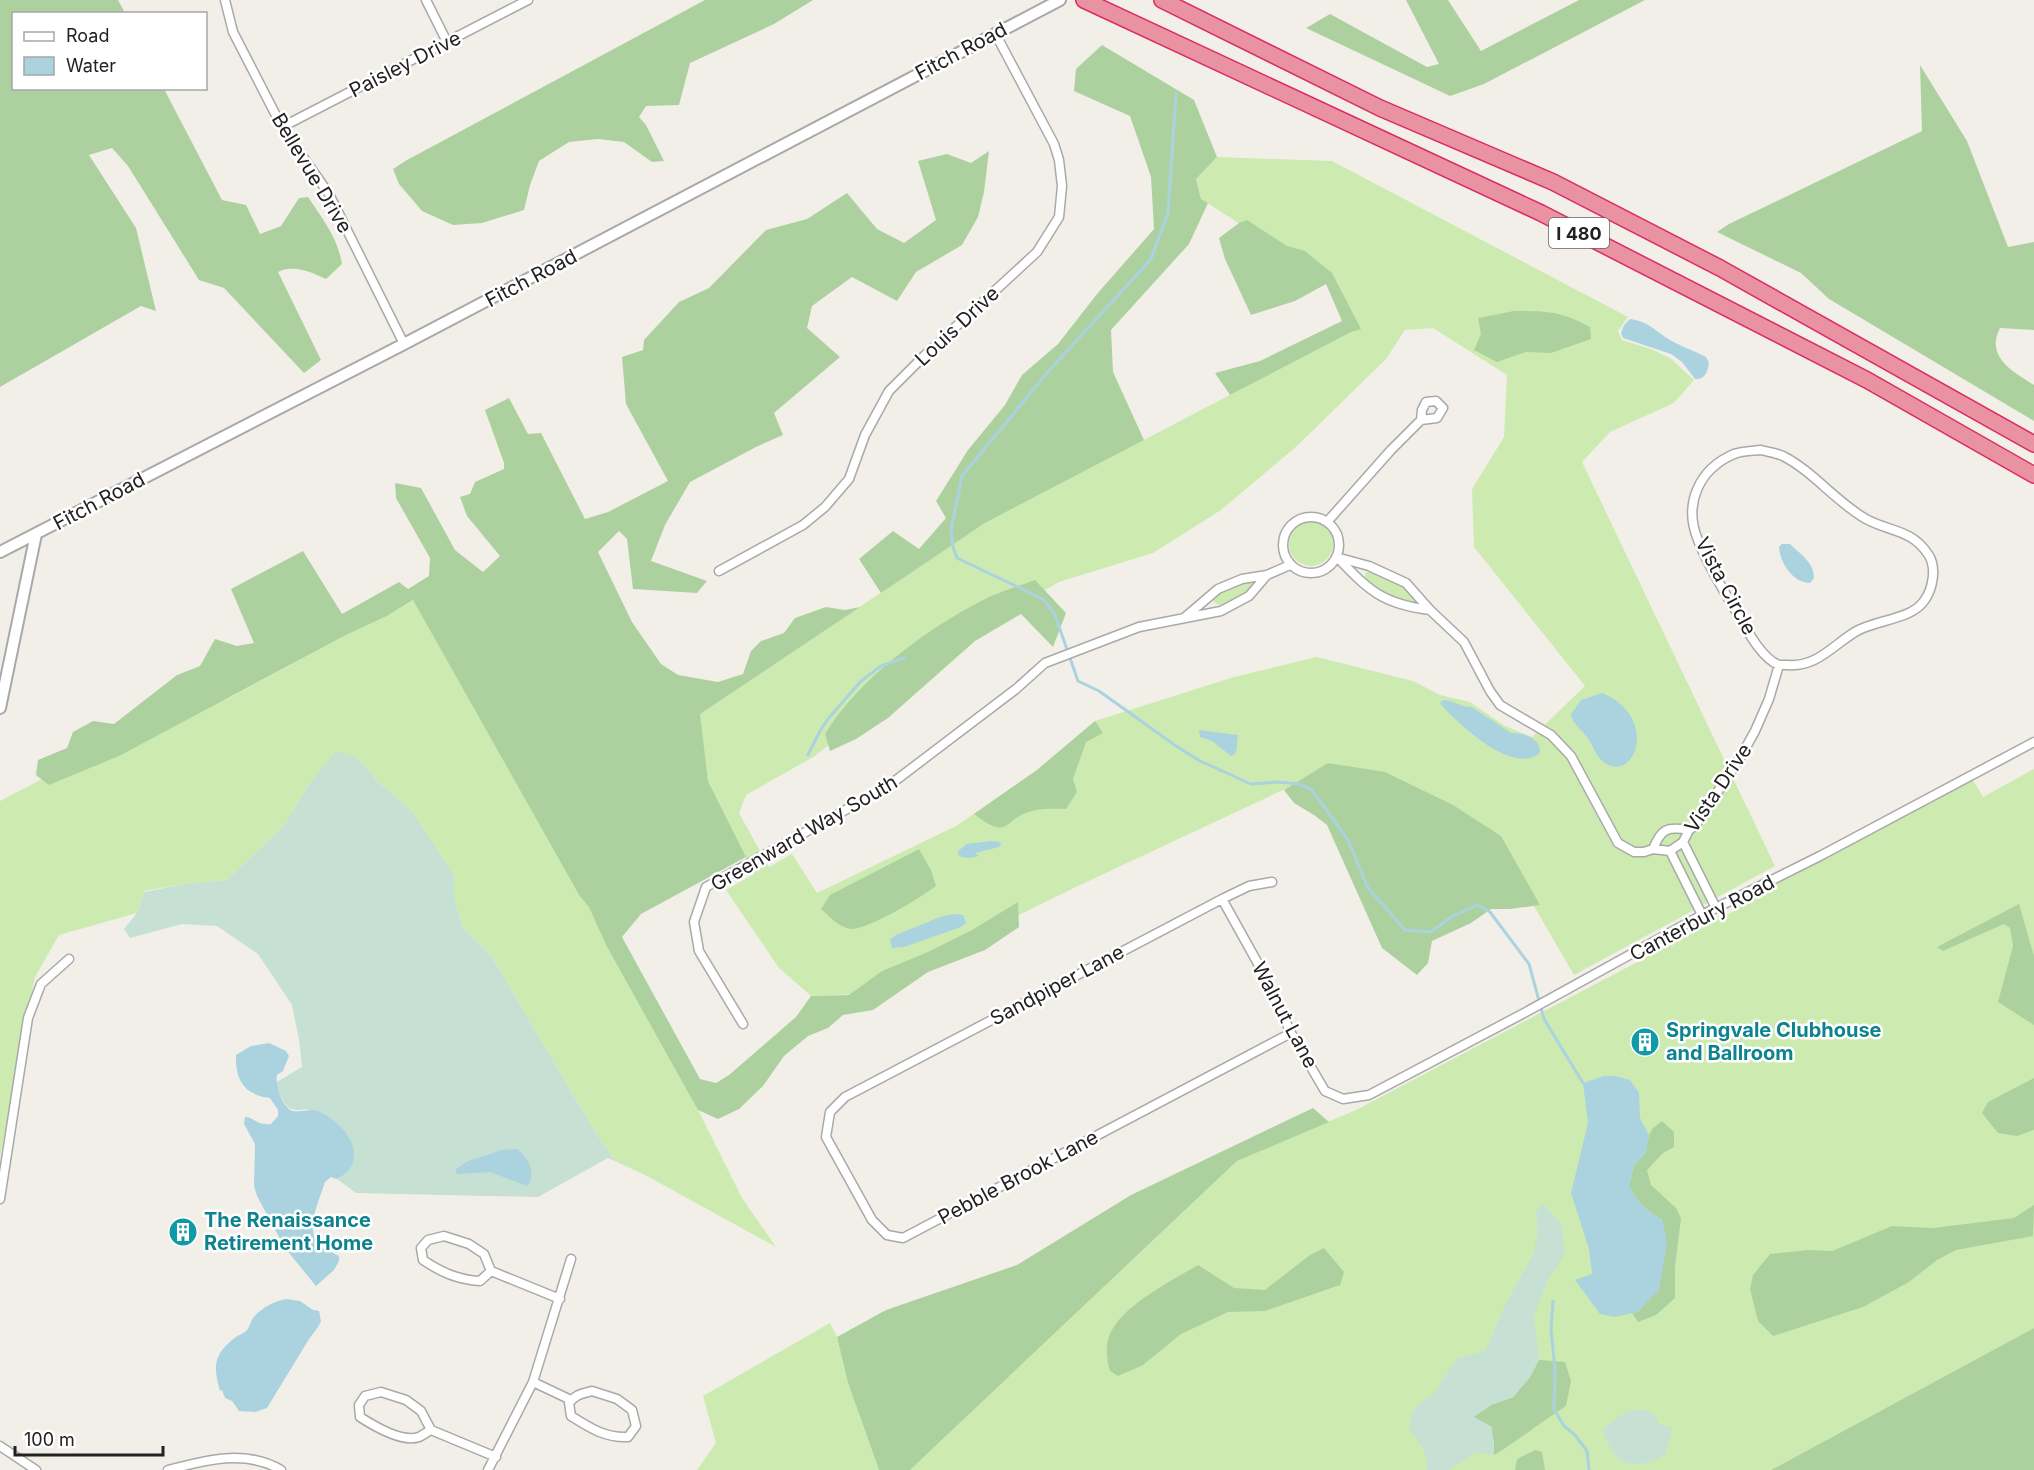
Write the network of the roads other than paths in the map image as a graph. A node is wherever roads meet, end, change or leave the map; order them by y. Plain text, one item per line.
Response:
1 (225, 0) edge
2 (426, 0) edge
3 (528, 0) edge
4 (1060, 0) edge
5 (1084, 0) edge
6 (1162, 0) edge
7 (995, 33) junction
8 (447, 42) junction
9 (282, 128) junction
10 (404, 344) junction
11 (1421, 420) dead end
12 (2034, 444) edge
13 (2034, 475) edge
14 (1327, 522) junction
15 (36, 534) junction
16 (0, 552) edge
17 (1336, 557) junction
18 (1290, 565) junction
19 (719, 572) dead end
20 (1267, 575) junction
21 (1430, 610) junction
22 (1184, 619) junction
23 (1779, 665) junction
24 (0, 708) edge
25 (2034, 742) edge
26 (1689, 830) junction
27 (1683, 842) junction
28 (1653, 849) junction
29 (1670, 851) junction
30 (1272, 882) dead end
31 (1222, 898) junction
32 (1716, 908) junction
33 (1702, 915) junction
34 (69, 959) dead end
35 (743, 1024) dead end
36 (1291, 1033) junction
37 (1369, 1095) joint
38 (845, 1097) joint
39 (0, 1199) edge
40 (572, 1259) dead end
41 (491, 1271) junction
42 (560, 1299) junction
43 (533, 1382) junction
44 (571, 1400) junction
45 (431, 1430) junction
46 (0, 1446) edge
47 (496, 1456) junction
48 (36, 1470) edge
49 (168, 1470) edge
50 (281, 1470) edge
51 (488, 1470) edge

1 - 9 street, Bellevue Drive
2 - 8 street
3 - 8 street, Paisley Drive
4 - 7 street, Fitch Road
5 - 13 highway, I 480
6 - 12 highway, I 480
7 - 10 street, Fitch Road
7 - 19 street, Louis Drive
8 - 9 street, Paisley Drive
9 - 10 street, Bellevue Drive
10 - 15 street, Fitch Road
11 - 14 street
14 - 17 street
14 - 18 street
15 - 16 street, Fitch Road
15 - 24 street
17 - 18 street
17 - 21 street
17 - 21 street
18 - 20 street, Greenward Way South
20 - 22 street, Greenward Way South
20 - 22 street, Greenward Way South
21 - 28 street
22 - 35 street, Greenward Way South
23 - 23 street, Vista Circle
23 - 26 street, Vista Drive
25 - 32 street, Canterbury Road
26 - 27 street, Vista Drive
26 - 28 street
27 - 29 street
27 - 32 street, Vista Drive
28 - 29 street
29 - 33 street
30 - 31 street, Sandpiper Lane
31 - 36 street, Walnut Lane
31 - 38 street, Sandpiper Lane
32 - 33 street, Canterbury Road
33 - 37 street, Canterbury Road
34 - 39 street
36 - 37 street, Walnut Lane
36 - 38 street, Pebble Brook Lane
40 - 42 street
41 - 41 street
41 - 42 street
42 - 43 street
43 - 44 street
43 - 47 street
44 - 44 street
45 - 45 street
45 - 47 street
46 - 48 street
47 - 51 street
49 - 50 street

